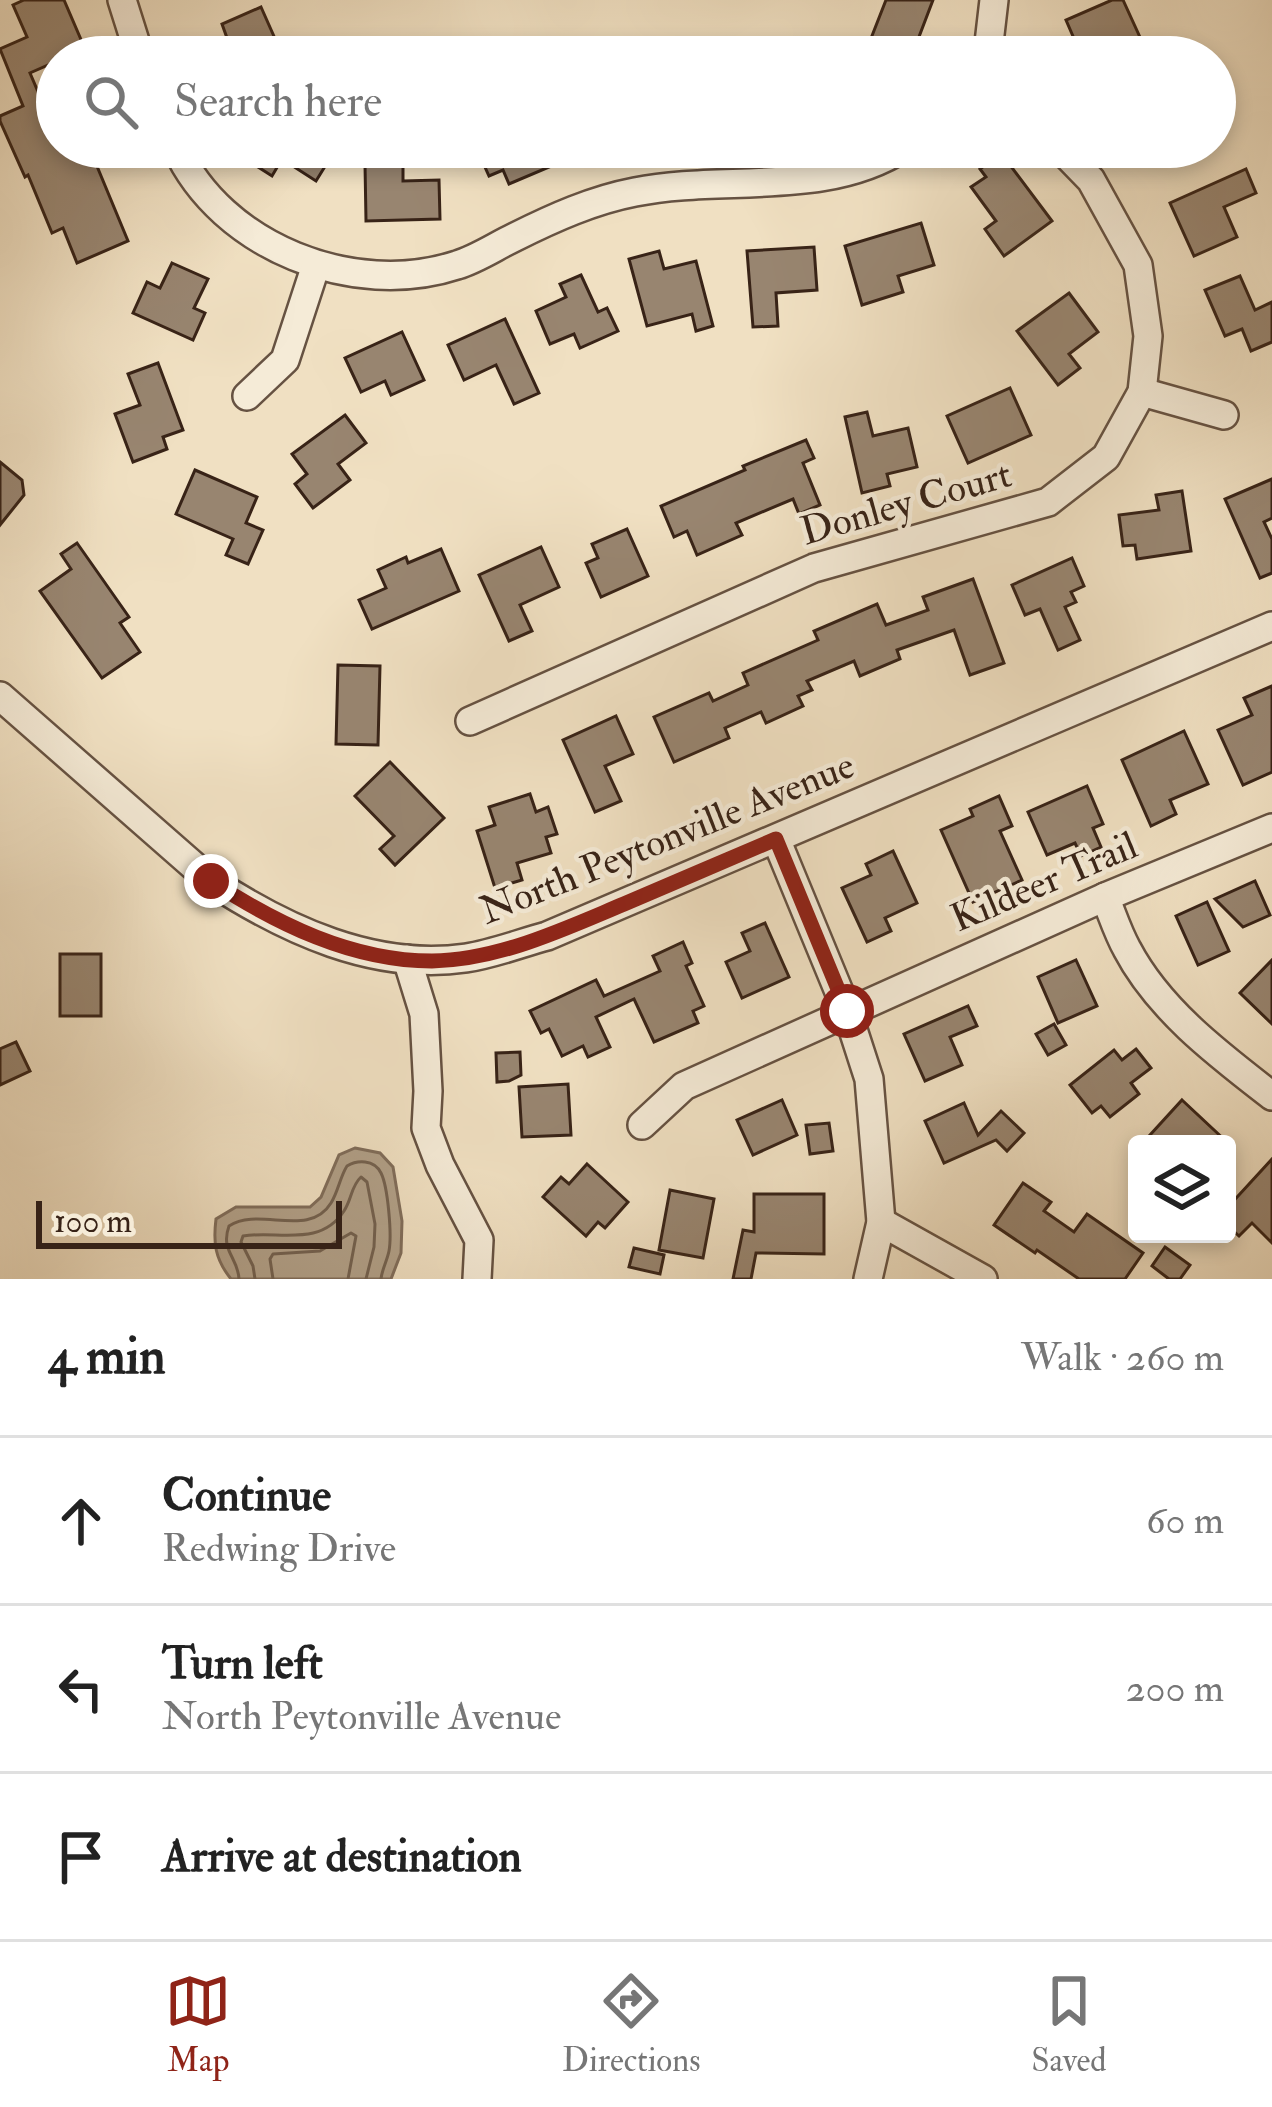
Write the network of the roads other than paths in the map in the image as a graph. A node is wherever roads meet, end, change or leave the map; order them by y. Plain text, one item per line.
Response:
1 (122, 0) edge
2 (994, 0) edge
3 (133, 36) edge
4 (990, 36) edge
5 (189, 168) edge
6 (860, 168) edge
7 (1079, 168) edge
8 (316, 265) junction
9 (1142, 392) junction
10 (247, 396) dead end
11 (1224, 415) dead end
12 (1272, 626) edge
13 (0, 696) edge
14 (470, 721) dead end
15 (1272, 828) edge
16 (776, 839) junction
17 (1105, 897) junction
18 (406, 959) junction
19 (847, 1011) junction
20 (1272, 1096) edge
21 (642, 1125) dead end
22 (881, 1222) junction
23 (476, 1279) edge
24 (868, 1279) edge
25 (983, 1279) edge

1 - 3 street
2 - 4 street
5 - 8 street
6 - 8 street
7 - 9 street, Donley Court
8 - 10 street
9 - 11 street
9 - 14 street, Donley Court
12 - 16 street, North Peytonville Avenue
13 - 18 street, North Peytonville Avenue
15 - 17 street, Kildeer Trail
16 - 18 street, North Peytonville Avenue
16 - 19 street
17 - 19 street, Kildeer Trail
17 - 20 street
18 - 23 street
19 - 21 street, Kildeer Trail
19 - 22 street
22 - 24 street
22 - 25 street

